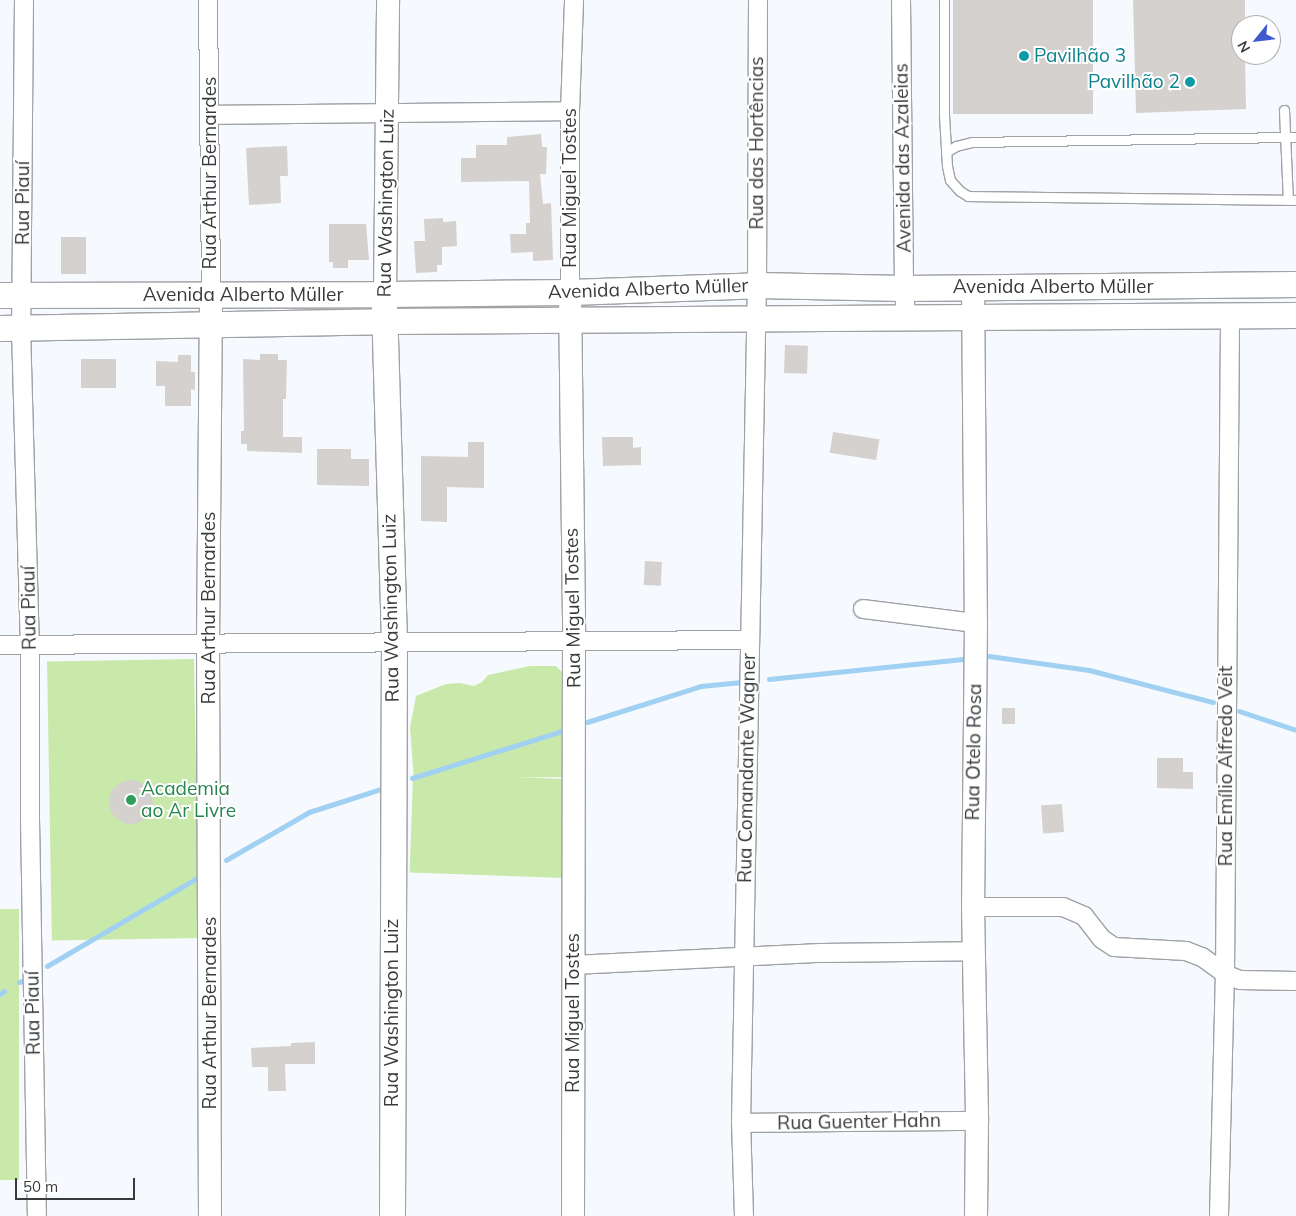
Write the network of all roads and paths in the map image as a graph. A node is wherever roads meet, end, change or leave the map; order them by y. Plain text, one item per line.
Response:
1 (24, 0) edge
2 (208, 0) edge
3 (388, 0) edge
4 (574, 0) edge
5 (758, 0) edge
6 (901, 0) edge
7 (944, 0) edge
8 (1284, 110) dead end
9 (388, 111) junction
10 (570, 111) junction
11 (209, 115) junction
12 (1286, 137) junction
13 (1296, 137) edge
14 (946, 152) junction
15 (1292, 200) edge
16 (1296, 284) edge
17 (757, 285) junction
18 (973, 287) junction
19 (904, 288) junction
20 (570, 292) junction
21 (384, 294) junction
22 (211, 295) junction
23 (11, 296) edge
24 (1296, 315) edge
25 (906, 316) junction
26 (974, 316) junction
27 (1230, 317) junction
28 (755, 319) junction
29 (569, 320) junction
30 (384, 321) junction
31 (212, 324) junction
32 (11, 328) edge
33 (863, 609) dead end
34 (976, 623) junction
35 (749, 640) junction
36 (394, 641) junction
37 (574, 642) junction
38 (30, 644) junction
39 (208, 644) junction
40 (0, 645) edge
41 (973, 907) junction
42 (974, 951) junction
43 (743, 956) junction
44 (573, 965) junction
45 (1225, 974) junction
46 (1296, 981) edge
47 (977, 1121) junction
48 (741, 1123) junction
49 (37, 1216) edge
50 (210, 1216) edge
51 (392, 1216) edge
52 (573, 1216) edge
53 (744, 1216) edge
54 (976, 1216) edge
55 (1219, 1216) edge

1 - 23 street, Rua Piauí
2 - 11 street, Rua Arthur Bernardes
3 - 9 street, Rua Washington Luiz
4 - 10 street, Rua Miguel Tostes
5 - 17 street, Rua das Hortências
6 - 19 street, Avenida das Azaleias
7 - 14 lane
8 - 12 lane
9 - 10 street
9 - 11 street
9 - 21 street, Rua Washington Luiz
10 - 20 street, Rua Miguel Tostes
11 - 22 street, Rua Arthur Bernardes
12 - 13 lane
12 - 14 lane
12 - 15 lane
14 - 15 lane
16 - 18 main road, Avenida Alberto Müller
17 - 19 main road, Avenida Alberto Müller
17 - 20 main road, Avenida Alberto Müller
17 - 28 street, Rua das Hortências
18 - 19 main road, Avenida Alberto Müller
18 - 26 street, Rua Otelo Rosa
19 - 25 street, Avenida das Azaleias
20 - 21 main road, Avenida Alberto Müller
20 - 29 street, Rua Miguel Tostes
21 - 22 main road, Avenida Alberto Müller
21 - 30 main road, Rua Washington Luiz
22 - 23 main road, Avenida Alberto Müller
22 - 31 street, Rua Arthur Bernardes
23 - 32 street, Rua Piauí
24 - 27 main road, Avenida Alberto Müller
25 - 26 main road, Avenida Alberto Müller
25 - 28 main road, Avenida Alberto Müller
26 - 27 main road, Avenida Alberto Müller
26 - 34 street, Rua Otelo Rosa
27 - 45 street, Rua Emílio Alfredo Veit
28 - 29 main road, Avenida Alberto Müller
28 - 35 street, Rua Comandante Wagner
29 - 30 main road, Avenida Alberto Müller
29 - 37 street, Rua Miguel Tostes
30 - 31 main road, Avenida Alberto Müller
30 - 36 main road, Rua Washington Luiz
31 - 32 main road, Avenida Alberto Müller
31 - 39 street, Rua Arthur Bernardes
32 - 38 street, Rua Piauí
33 - 34 street
34 - 41 street, Rua Otelo Rosa
35 - 37 street
35 - 43 street, Rua Comandante Wagner
36 - 37 street
36 - 39 street
36 - 51 main road, Rua Washington Luiz
37 - 44 street, Rua Miguel Tostes
38 - 39 street
38 - 40 street
38 - 49 street, Rua Piauí
39 - 50 street, Rua Arthur Bernardes
41 - 42 street, Rua Otelo Rosa
41 - 45 street
42 - 43 street
42 - 47 street, Rua Otelo Rosa
43 - 44 street
43 - 48 street, Rua Comandante Wagner
44 - 52 street, Rua Miguel Tostes
45 - 46 street
45 - 55 street, Rua Emílio Alfredo Veit
47 - 48 street, Rua Guenter Hahn
47 - 54 street, Rua Otelo Rosa
48 - 53 street, Rua Comandante Wagner

